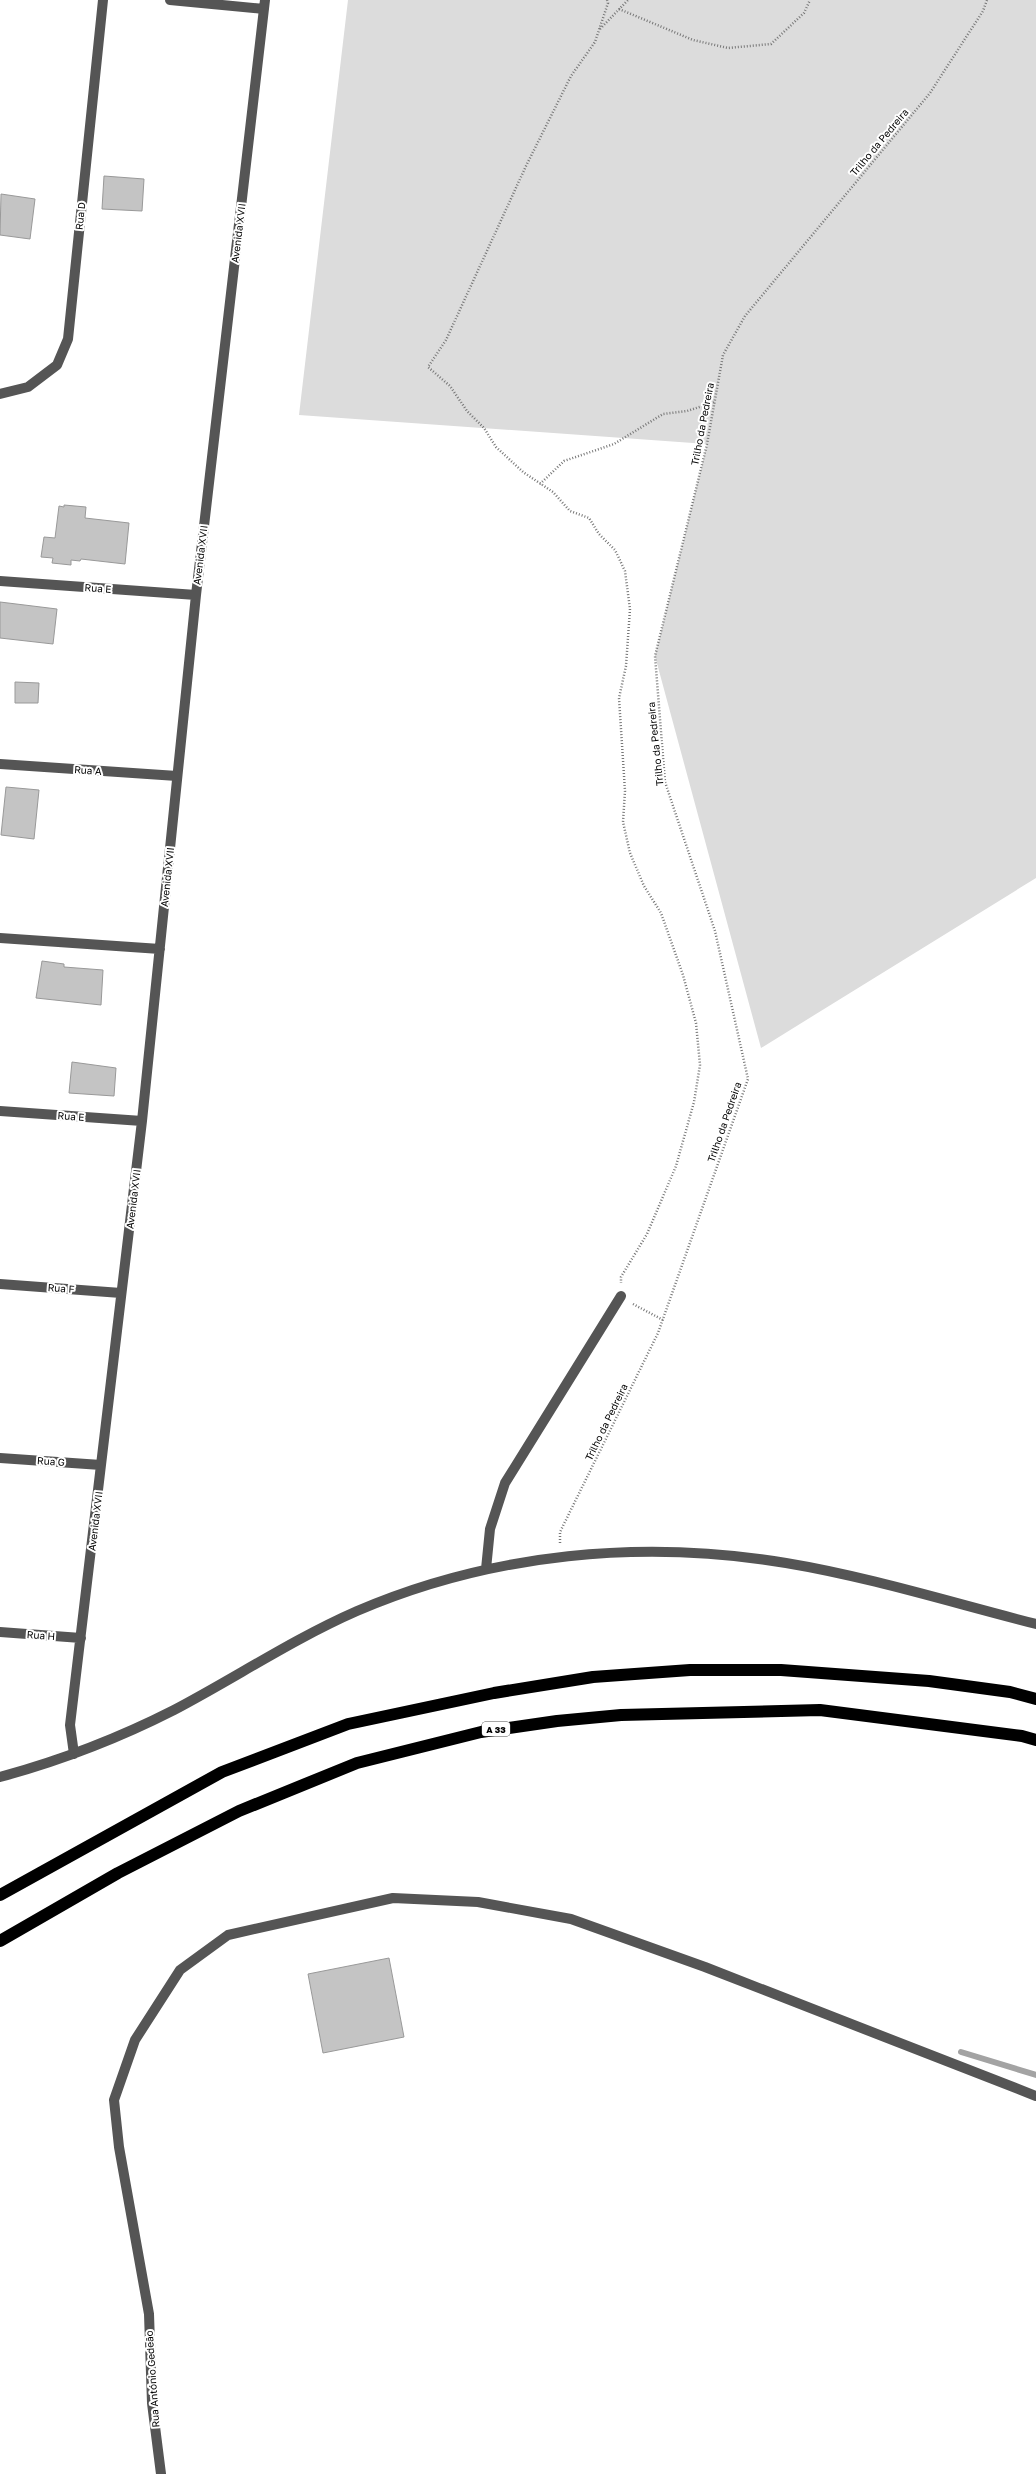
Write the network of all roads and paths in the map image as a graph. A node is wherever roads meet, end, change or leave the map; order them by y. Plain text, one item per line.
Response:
1 (103, 0) edge
2 (170, 0) edge
3 (607, 0) edge
4 (628, 0) edge
5 (810, 0) edge
6 (987, 0) edge
7 (265, 5) edge
8 (619, 10) junction
9 (599, 31) junction
10 (0, 394) edge
11 (715, 402) junction
12 (540, 484) junction
13 (0, 581) edge
14 (196, 595) junction
15 (0, 764) edge
16 (177, 776) junction
17 (0, 938) edge
18 (160, 949) junction
19 (0, 1111) edge
20 (142, 1121) junction
21 (0, 1284) edge
22 (122, 1293) junction
23 (621, 1296) junction
24 (663, 1320) junction
25 (0, 1458) edge
26 (101, 1465) junction
27 (560, 1557) junction
28 (486, 1569) junction
29 (1036, 1624) edge
30 (0, 1632) edge
31 (81, 1638) junction
32 (1036, 1699) edge
33 (1036, 1740) edge
34 (74, 1754) junction
35 (0, 1777) edge
36 (0, 1895) edge
37 (0, 1941) edge
38 (1036, 2096) edge
39 (161, 2474) edge

1 - 10 street, Rua D
2 - 7 street
3 - 9 path
4 - 8 path
5 - 8 path
6 - 11 path, Trilho da Pedreira
7 - 14 street, Avenida XVII
8 - 9 path
9 - 12 path
11 - 12 path
11 - 24 path, Trilho da Pedreira
12 - 23 path
13 - 14 street, Rua E
14 - 16 street, Avenida XVII
15 - 16 street, Rua A
16 - 18 street, Avenida XVII
17 - 18 street
18 - 20 street, Avenida XVII
19 - 20 street, Rua E
20 - 22 street, Avenida XVII
21 - 22 street, Rua F
22 - 26 street, Avenida XVII
23 - 24 path
23 - 28 street
24 - 27 path, Trilho da Pedreira
25 - 26 street, Rua G
26 - 31 street, Avenida XVII
27 - 28 street
27 - 29 street
28 - 34 street
30 - 31 street, Rua H
31 - 34 street, Avenida XVII
32 - 36 highway
33 - 37 highway, A 33
34 - 35 street
38 - 39 street, Rua António Gedeão

